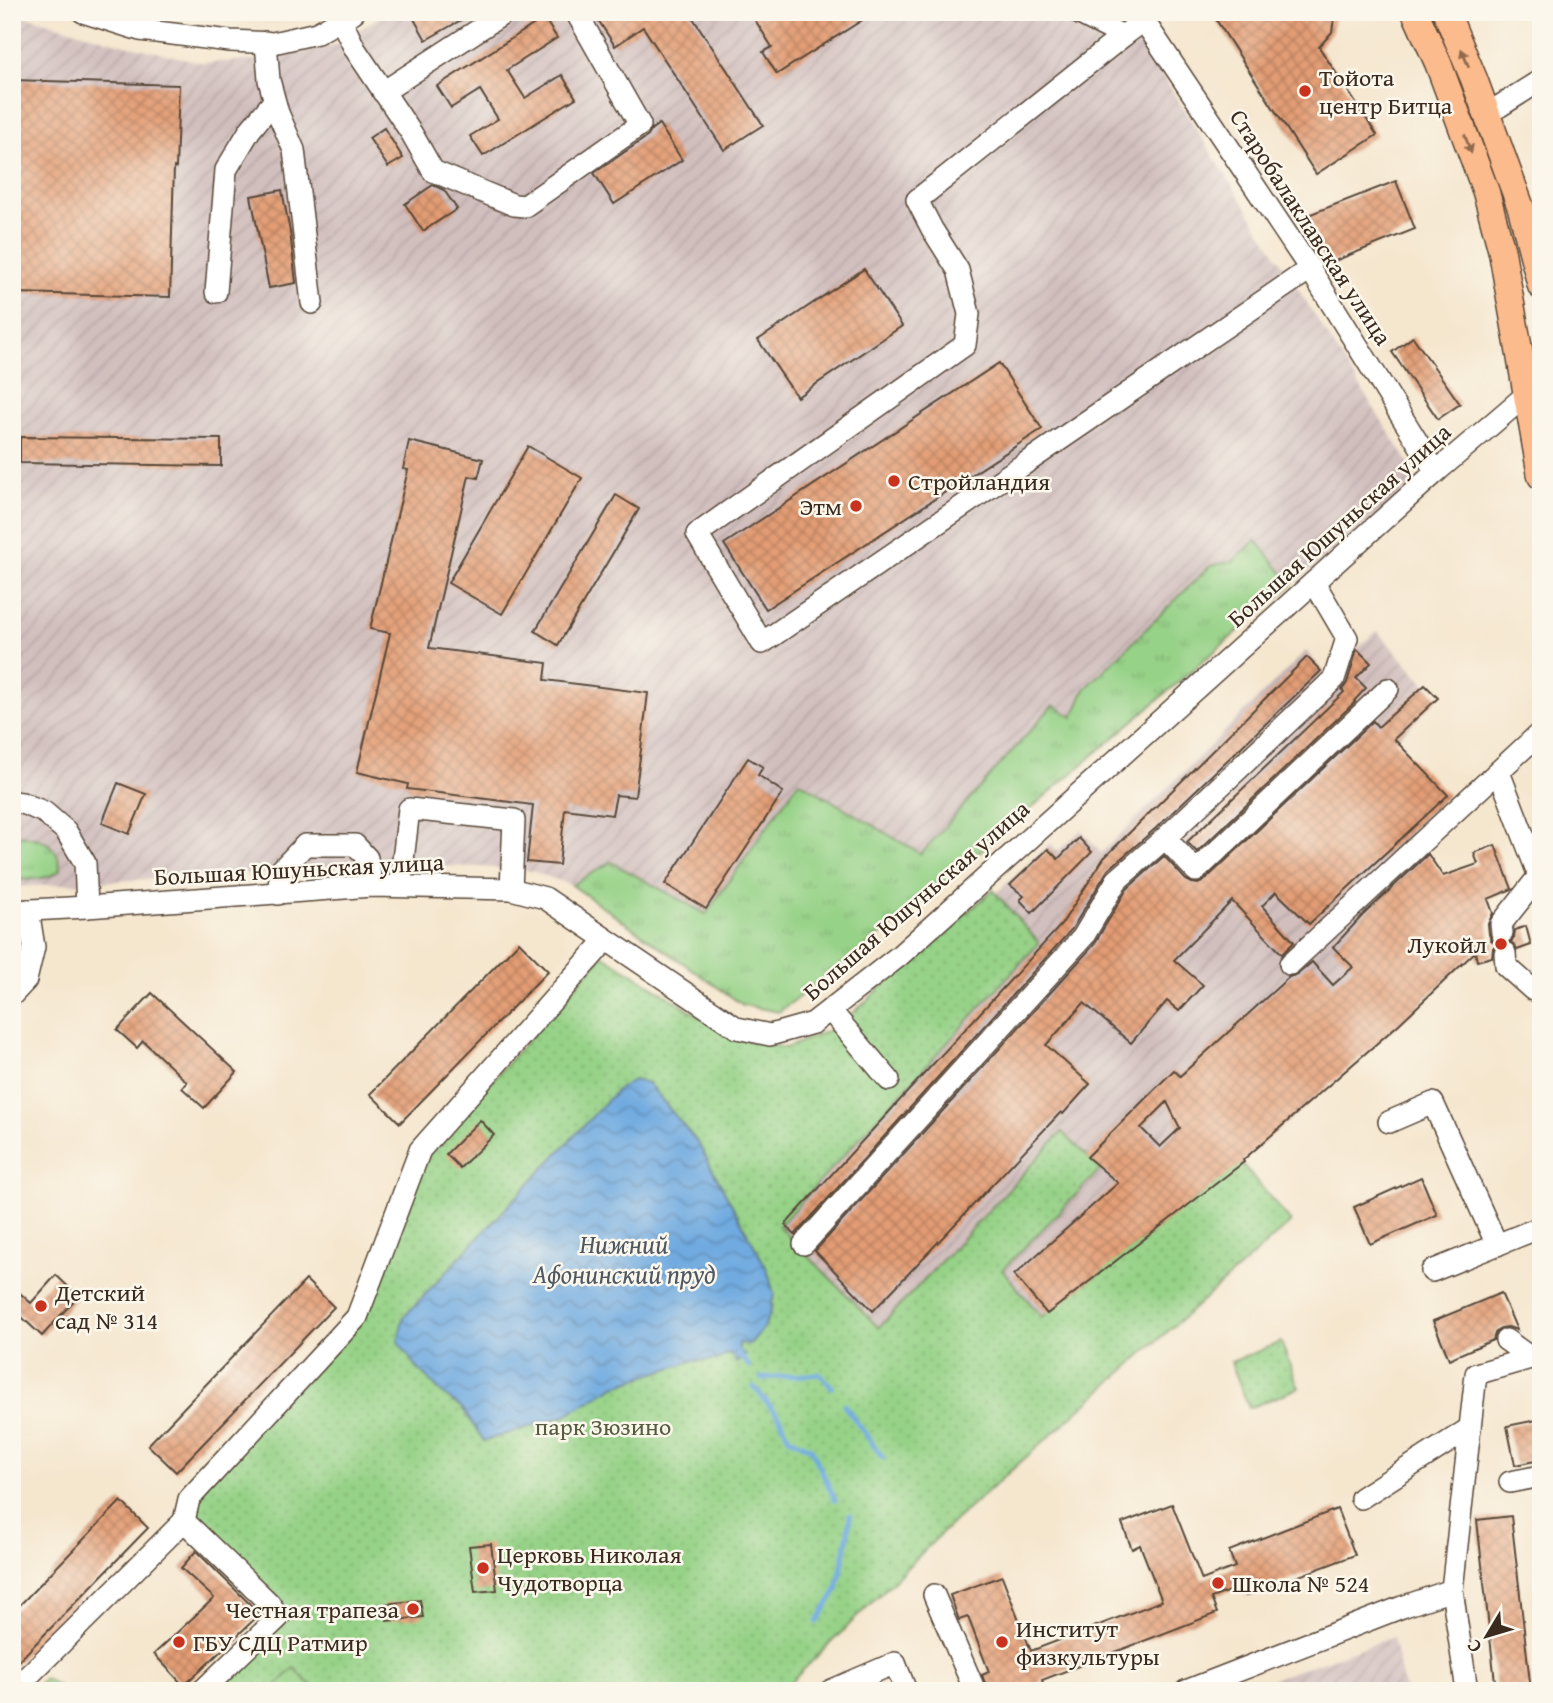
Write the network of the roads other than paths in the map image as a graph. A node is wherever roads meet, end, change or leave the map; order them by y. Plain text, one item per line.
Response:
1 (83, 12) edge
2 (506, 12) edge
3 (576, 12) edge
4 (1076, 12) edge
5 (1415, 12) edge
6 (1446, 12) edge
7 (347, 16) edge
8 (1140, 17) edge
9 (1123, 36) junction
10 (266, 42) junction
11 (1541, 80) edge
12 (383, 92) junction
13 (274, 101) junction
14 (1486, 113) junction
15 (1310, 269) junction
16 (1541, 286) edge
17 (216, 292) dead end
18 (312, 303) dead end
19 (1526, 395) junction
20 (1436, 472) junction
21 (1541, 476) edge
22 (1314, 582) junction
23 (1388, 689) dead end
24 (1541, 732) edge
25 (1499, 772) junction
26 (12, 802) edge
27 (1165, 838) junction
28 (372, 886) junction
29 (400, 886) junction
30 (511, 888) junction
31 (278, 894) junction
32 (87, 907) junction
33 (20, 910) edge
34 (606, 940) junction
35 (1290, 964) dead end
36 (1541, 987) edge
37 (12, 995) edge
38 (830, 1010) junction
39 (889, 1080) dead end
40 (1389, 1122) dead end
41 (1541, 1227) edge
42 (804, 1244) dead end
43 (1497, 1245) junction
44 (1432, 1271) dead end
45 (1506, 1340) dead end
46 (1536, 1356) edge
47 (1470, 1429) junction
48 (1541, 1476) edge
49 (1510, 1482) dead end
50 (1361, 1498) dead end
51 (184, 1521) junction
52 (1452, 1590) junction
53 (934, 1595) dead end
54 (13, 1691) edge
55 (202, 1691) edge
56 (830, 1691) edge
57 (906, 1691) edge
58 (975, 1691) edge
59 (1186, 1691) edge
60 (1467, 1691) edge

1 - 10 street
2 - 12 street
3 - 12 street
4 - 9 street
5 -> 19 main road
14 -> 6 main road
7 - 10 street
7 - 12 street
8 - 9 street
8 - 15 street, Старобалаклавская улица
9 - 15 street
10 - 13 street
11 - 14 street
13 - 17 street
13 - 18 street
14 - 16 main road
15 - 20 street, Старобалаклавская улица
19 - 20 street, Большая Юшуньская улица
19 - 21 main road
20 - 22 street, Большая Юшуньская улица
22 - 27 street
22 - 38 street, Большая Юшуньская улица
23 - 27 street
24 - 25 street
25 - 35 street
25 - 36 street
26 - 32 street
27 - 42 street
28 - 29 street, Большая Юшуньская улица
28 - 31 street, Большая Юшуньская улица
28 - 31 street
29 - 30 street, Большая Юшуньская улица
29 - 30 street
30 - 34 street, Большая Юшуньская улица
31 - 32 street, Большая Юшуньская улица
32 - 33 street, Большая Юшуньская улица
33 - 37 street
34 - 38 street, Большая Юшуньская улица
34 - 51 street
38 - 39 street
40 - 43 street
41 - 43 street
43 - 44 street
45 - 46 street
46 - 47 street
47 - 50 street
47 - 52 street
48 - 49 street
51 - 54 street
51 - 55 street
52 - 59 street
52 - 60 street
53 - 58 street
56 - 57 street

